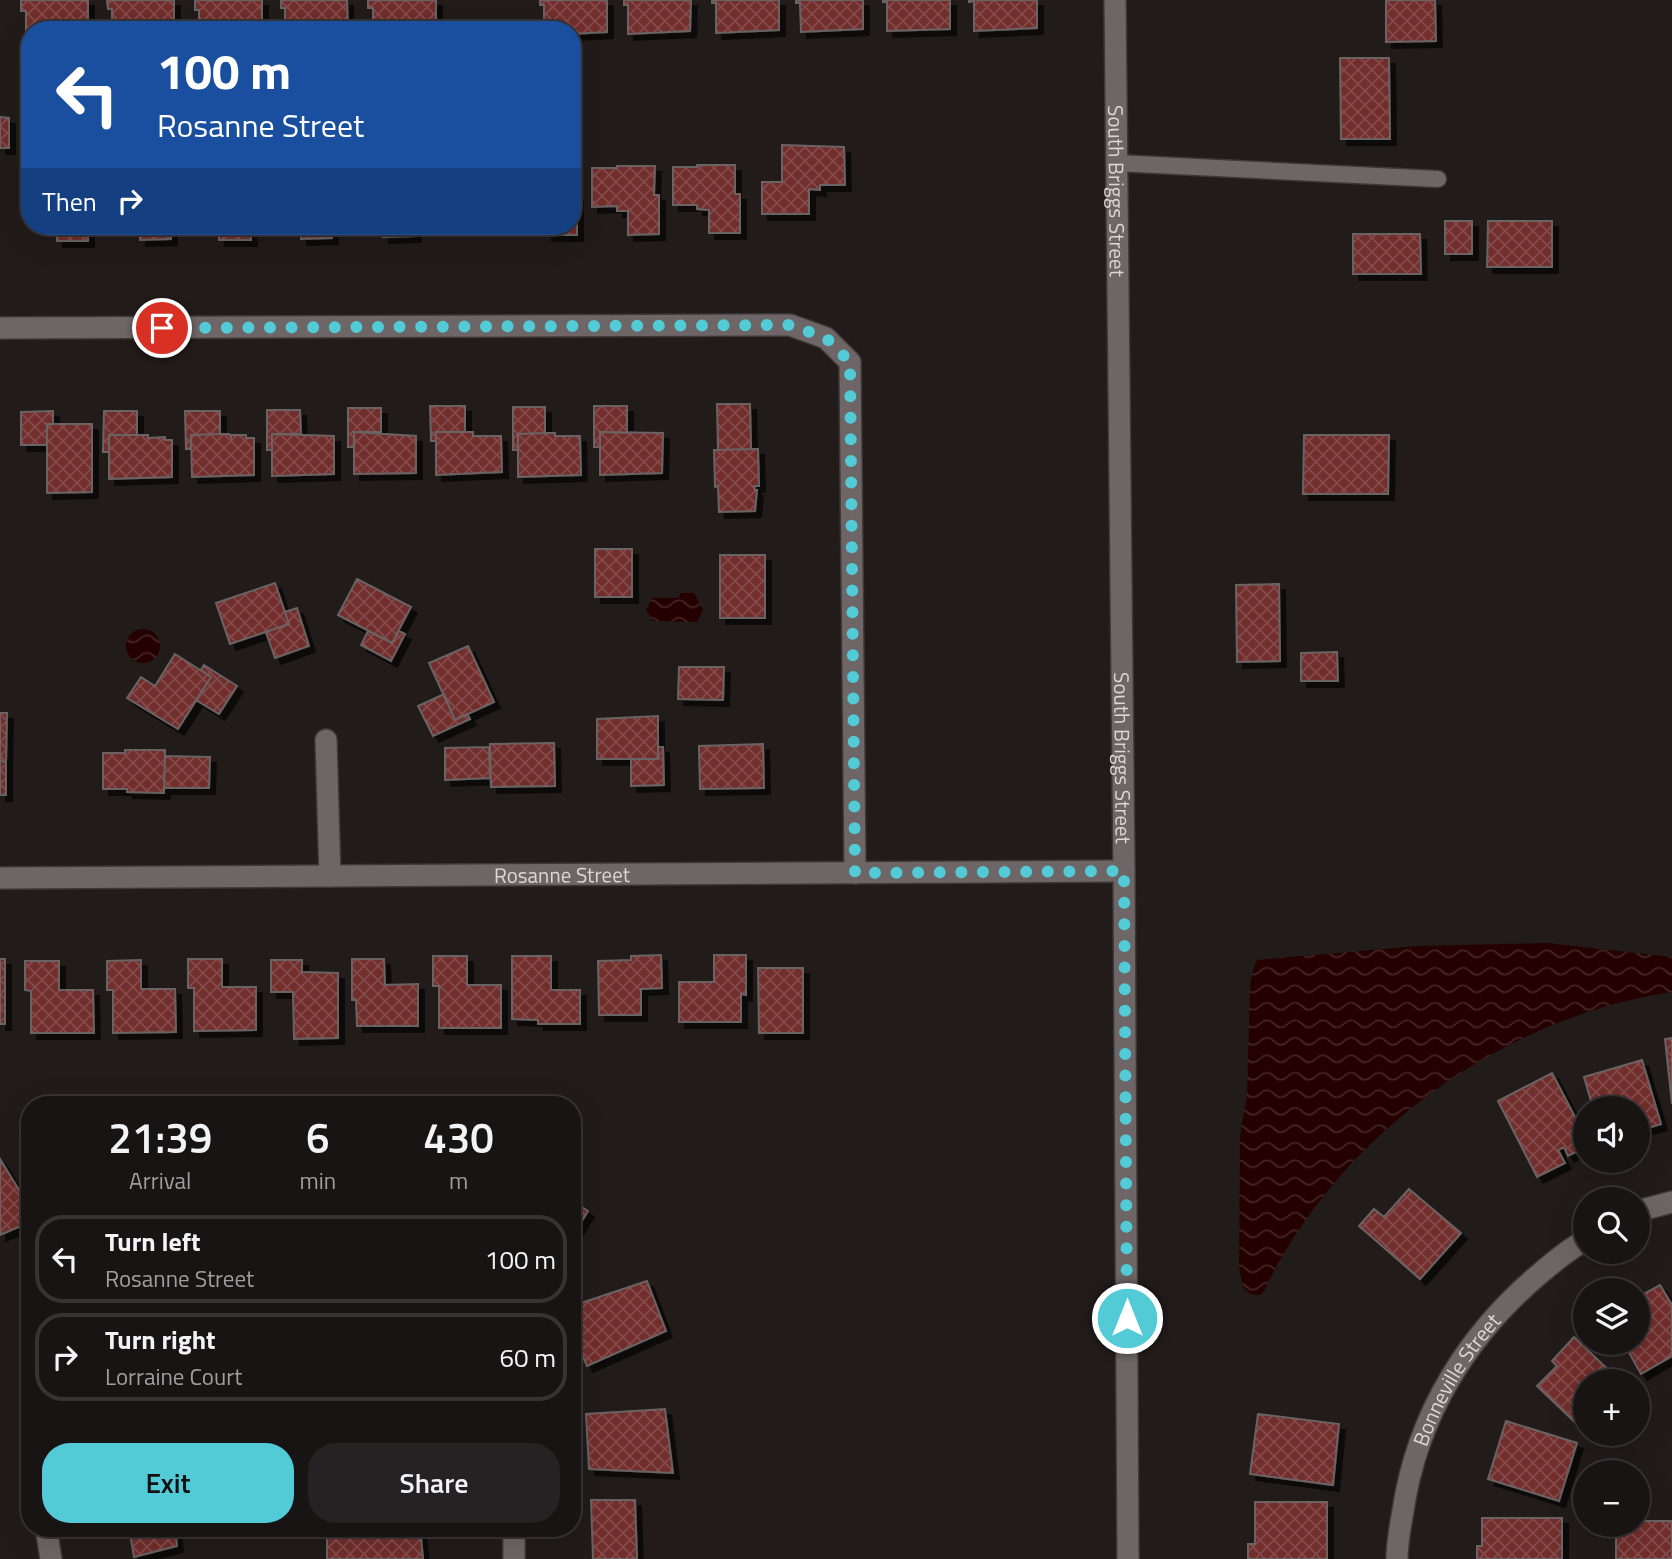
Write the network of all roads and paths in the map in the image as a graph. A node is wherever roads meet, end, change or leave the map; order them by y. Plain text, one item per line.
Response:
1 (1115, 0) edge
2 (1116, 163) junction
3 (1438, 179) dead end
4 (0, 328) edge
5 (326, 740) dead end
6 (1124, 871) junction
7 (855, 873) junction
8 (330, 876) junction
9 (0, 878) edge
10 (1672, 1202) edge
11 (1650, 1208) edge
12 (1573, 1247) edge
13 (47, 1537) edge
14 (514, 1537) edge
15 (51, 1559) edge
16 (514, 1559) edge
17 (1128, 1559) edge
18 (1397, 1559) edge

1 - 2 street, South Briggs Street
2 - 3 lane
2 - 6 street, South Briggs Street
4 - 7 street
5 - 8 street
6 - 7 street, Rosanne Street
6 - 17 street, South Briggs Street
7 - 8 street, Rosanne Street
8 - 9 street, Rosanne Street
10 - 11 street
12 - 18 street, Bonneville Street
13 - 15 street
14 - 16 street

